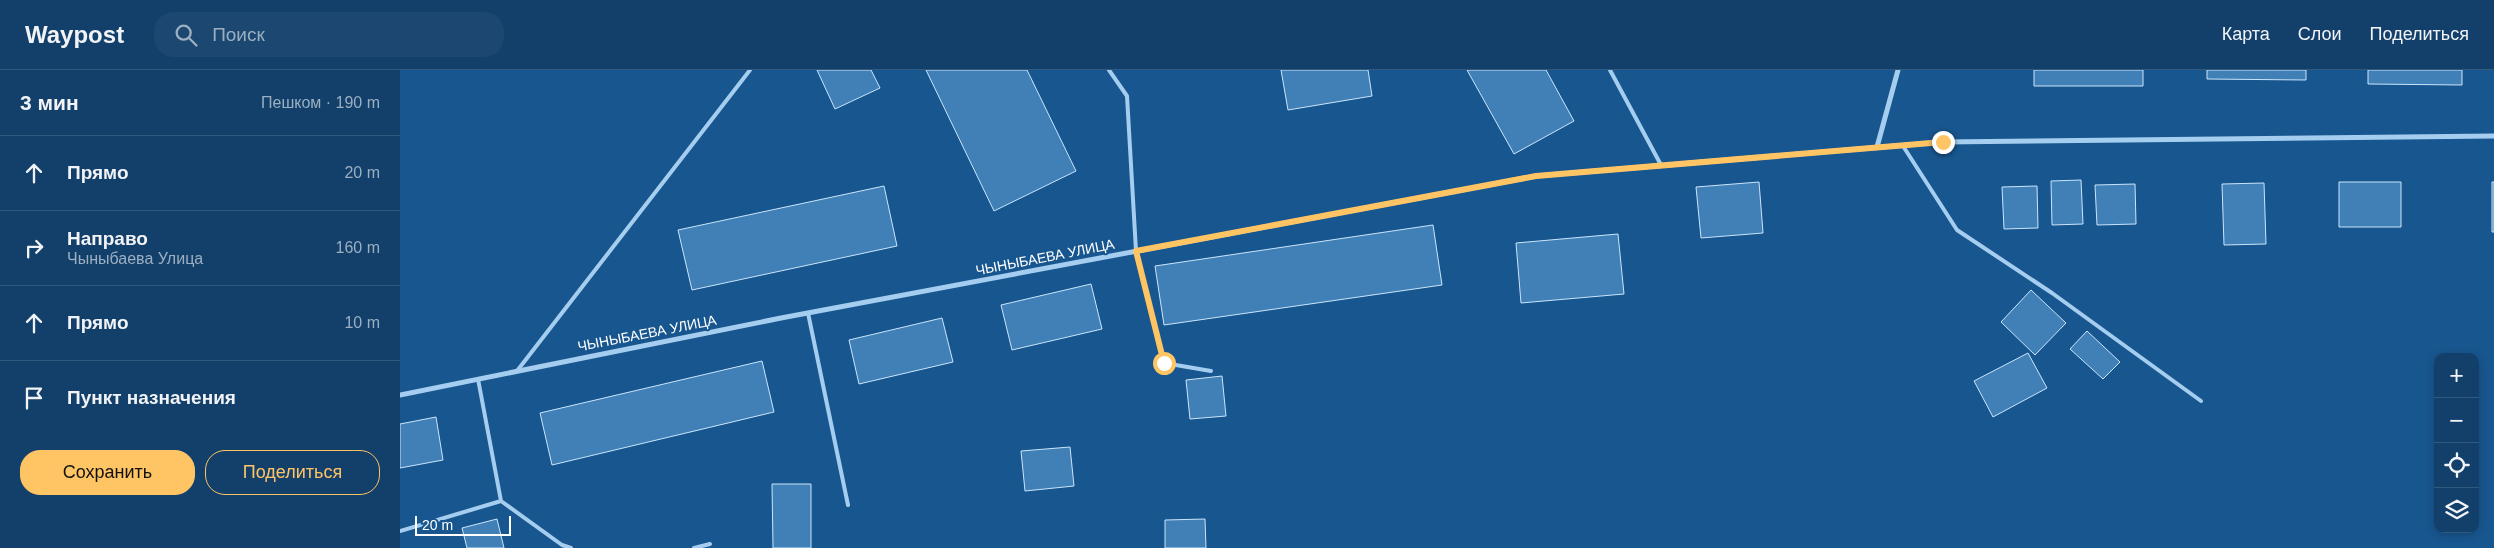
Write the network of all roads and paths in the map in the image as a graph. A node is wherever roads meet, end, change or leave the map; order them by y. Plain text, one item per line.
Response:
1 (750, 70) edge
2 (1110, 70) edge
3 (1610, 70) edge
4 (1898, 70) edge
5 (2494, 136) edge
6 (1903, 146) junction
7 (1877, 147) junction
8 (1661, 165) junction
9 (1136, 251) junction
10 (808, 313) junction
11 (517, 371) junction
12 (1211, 371) dead end
13 (478, 379) junction
14 (400, 395) edge
15 (2201, 401) dead end
16 (501, 501) junction
17 (848, 505) dead end
18 (400, 531) edge
19 (710, 544) dead end
20 (571, 548) edge
21 (694, 548) edge

1 - 11 lane
2 - 9 lane
3 - 8 lane
4 - 7 street
5 - 6 street, ЧЫНЫБАЕВА УЛИЦА
6 - 7 street, ЧЫНЫБАЕВА УЛИЦА
6 - 15 lane
7 - 8 street, ЧЫНЫБАЕВА УЛИЦА
8 - 9 street, ЧЫНЫБАЕВА УЛИЦА
9 - 10 street, ЧЫНЫБАЕВА УЛИЦА
9 - 12 lane
10 - 11 street, ЧЫНЫБАЕВА УЛИЦА
10 - 17 lane
11 - 13 street, ЧЫНЫБАЕВА УЛИЦА
13 - 14 street, ЧЫНЫБАЕВА УЛИЦА
13 - 16 lane
16 - 18 lane
16 - 20 lane
19 - 21 lane

